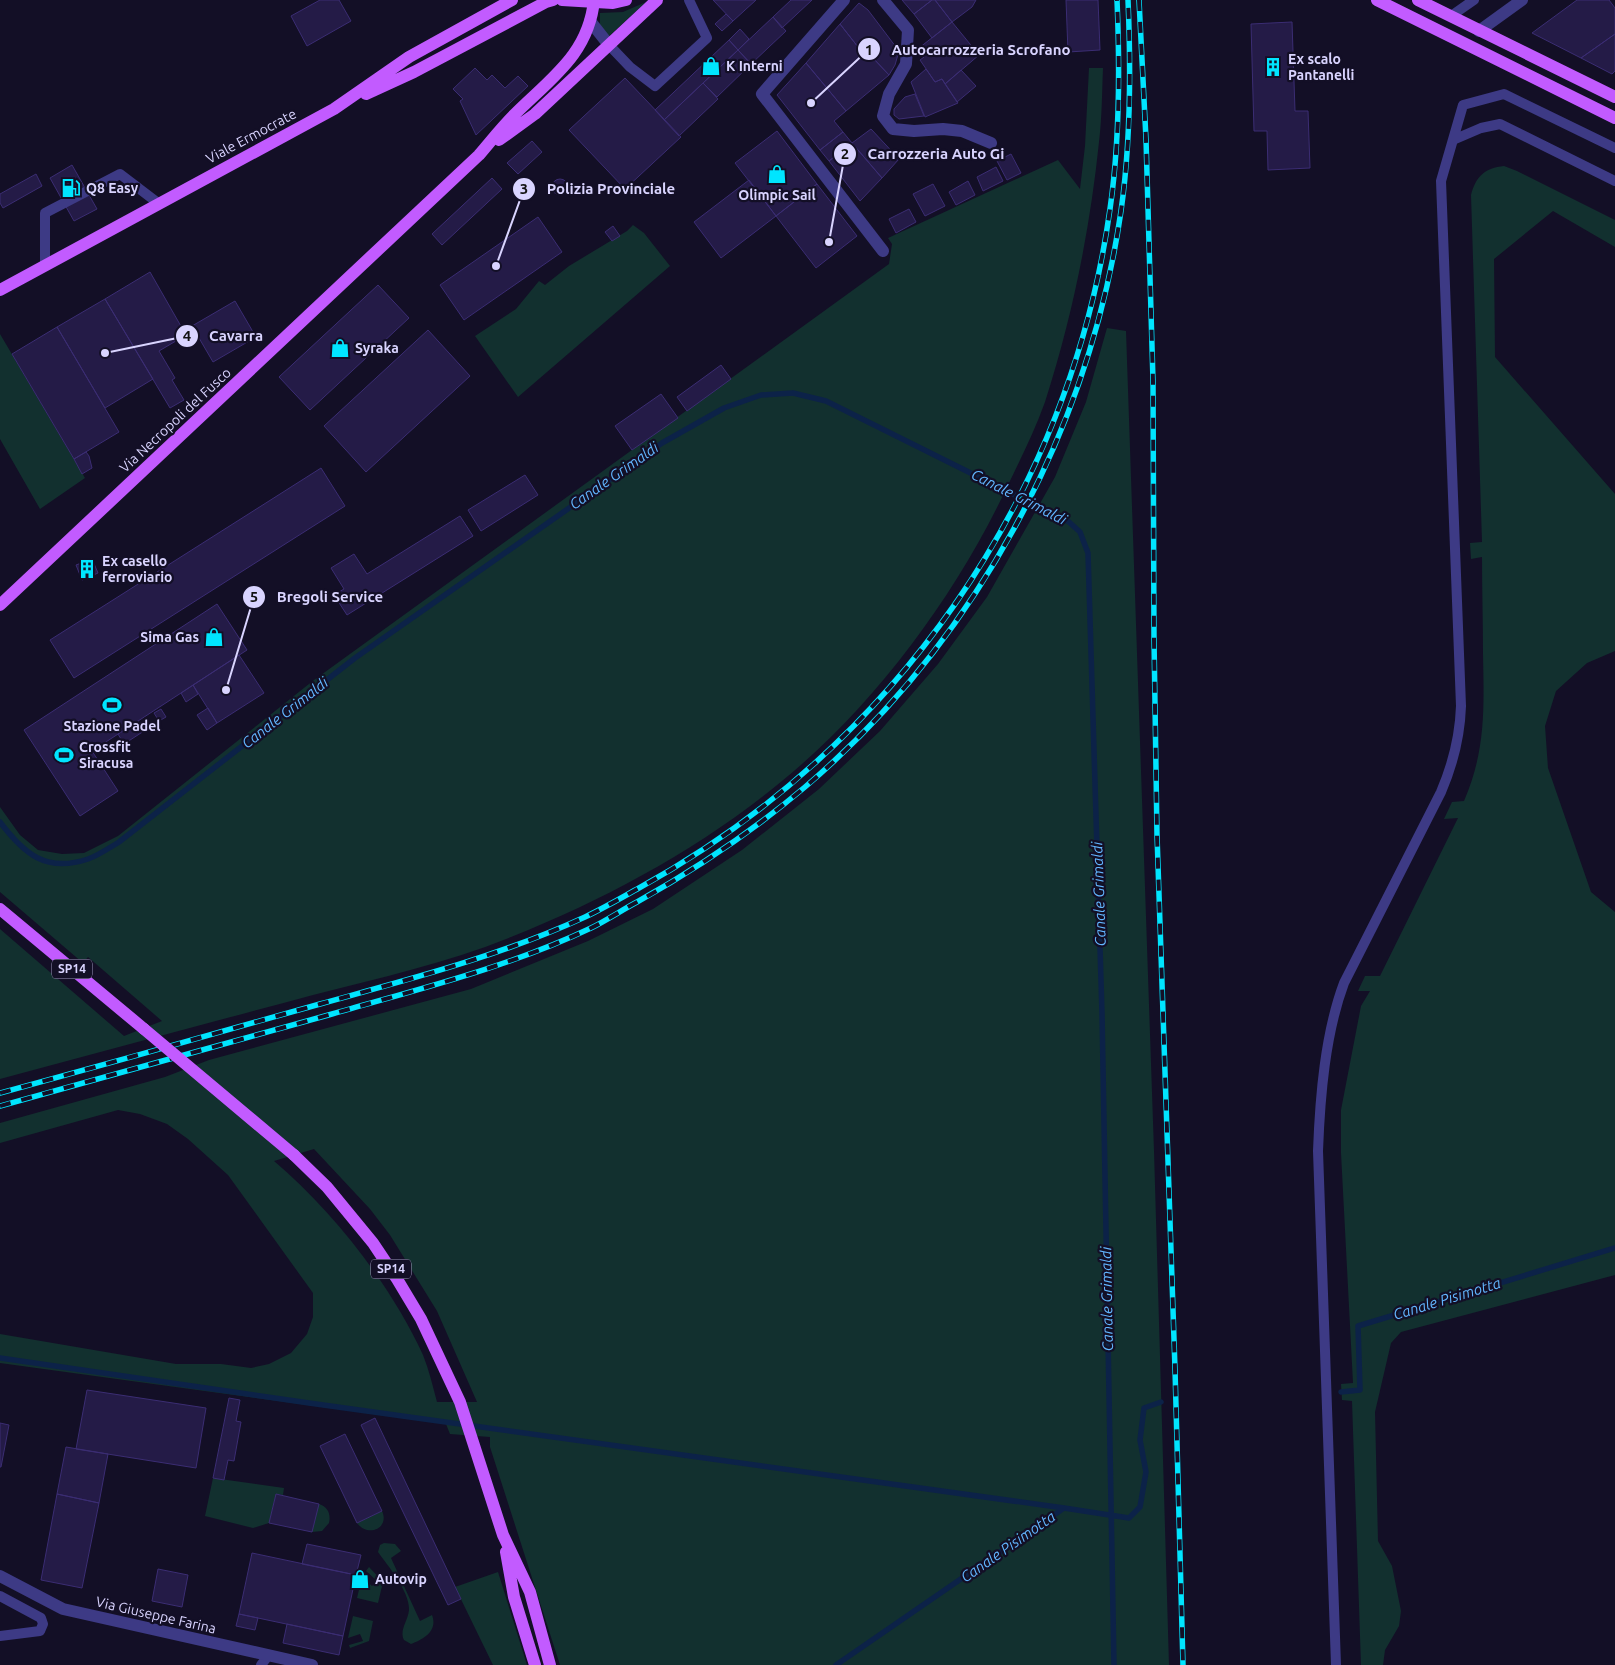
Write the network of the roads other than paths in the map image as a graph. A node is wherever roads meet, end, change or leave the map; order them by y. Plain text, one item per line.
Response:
1 (512, 0) edge
2 (553, 0) edge
3 (566, 0) edge
4 (626, 0) edge
5 (657, 0) edge
6 (689, 0) edge
7 (844, 0) edge
8 (883, 0) edge
9 (1377, 0) edge
10 (1418, 0) edge
11 (1474, 0) edge
12 (1522, 0) edge
13 (594, 1) edge
14 (1451, 16) junction
15 (590, 22) junction
16 (1479, 31) junction
17 (609, 45) junction
18 (1615, 97) edge
19 (334, 109) junction
20 (1615, 118) edge
21 (1453, 140) junction
22 (991, 143) dead end
23 (1615, 148) edge
24 (479, 155) junction
25 (1615, 181) edge
26 (158, 203) junction
27 (883, 251) dead end
28 (45, 266) junction
29 (0, 290) edge
30 (0, 605) edge
31 (0, 908) edge
32 (503, 1535) junction
33 (1, 1578) edge
34 (0, 1596) edge
35 (0, 1636) edge
36 (265, 1661) edge
37 (306, 1664) edge
38 (535, 1665) edge
39 (550, 1665) edge
40 (1336, 1665) edge

1 - 19 main road, Viale Ermocrate
2 - 19 main road
3 - 13 main road
3 - 15 main road
4 - 13 main road
5 - 17 main road
6 - 17 lane
7 - 27 street
8 - 22 street
9 - 20 main road
10 - 14 main road
11 - 14 lane
12 - 16 street
13 - 15 main road
14 - 16 main road
15 - 17 street
15 - 24 main road
16 - 18 main road
17 - 24 main road
19 - 26 main road, Viale Ermocrate
21 - 23 lane
21 - 25 lane
21 - 40 lane
24 - 30 main road, Via Necropoli del Fusco
26 - 28 main road, Viale Ermocrate
26 - 28 lane
28 - 29 main road, Viale Ermocrate
31 - 32 main road, SP14, bridge
32 - 38 main road
32 - 39 main road
33 - 36 street, Via Giuseppe Farina
34 - 35 lane
36 - 37 street, Via Giuseppe Farina

